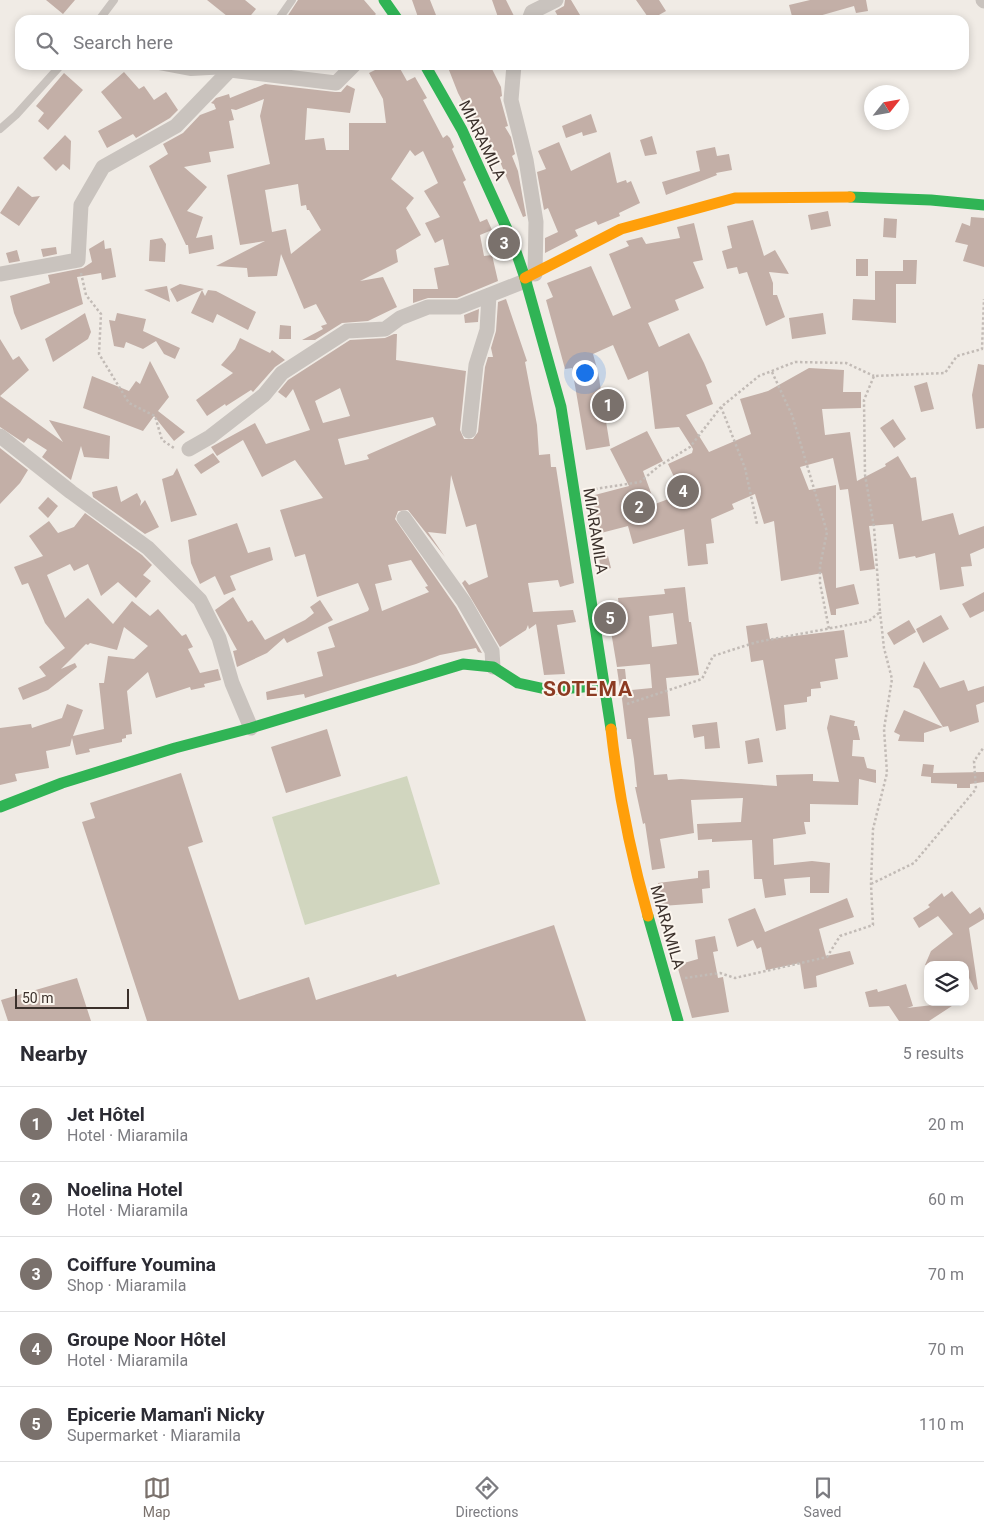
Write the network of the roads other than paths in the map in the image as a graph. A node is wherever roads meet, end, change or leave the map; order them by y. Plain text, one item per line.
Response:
1 (114, 0) edge
2 (292, 0) edge
3 (384, 0) edge
4 (556, 0) edge
5 (103, 15) edge
6 (282, 15) edge
7 (394, 15) edge
8 (531, 15) edge
9 (56, 70) edge
10 (180, 70) edge
11 (212, 70) edge
12 (232, 70) edge
13 (247, 70) edge
14 (349, 70) edge
15 (428, 70) edge
16 (514, 70) edge
17 (0, 129) edge
18 (984, 206) edge
19 (0, 274) edge
20 (528, 278) junction
21 (489, 294) junction
22 (469, 431) dead end
23 (0, 436) edge
24 (189, 449) road end
25 (404, 518) dead end
26 (493, 667) junction
27 (605, 685) junction
28 (251, 728) junction
29 (0, 807) edge
30 (678, 1021) edge

1 - 5 lane
2 - 6 lane
3 - 7 street
4 - 8 street
9 - 17 lane
10 - 11 lane
12 - 19 street
13 - 14 street
15 - 20 street, MIARAMILA
16 - 20 street
18 - 20 street
20 - 21 street
20 - 27 street, MIARAMILA
21 - 22 street
21 - 24 street
23 - 28 street
25 - 26 street
26 - 27 street
26 - 28 street
27 - 30 street, MIARAMILA
28 - 29 street

